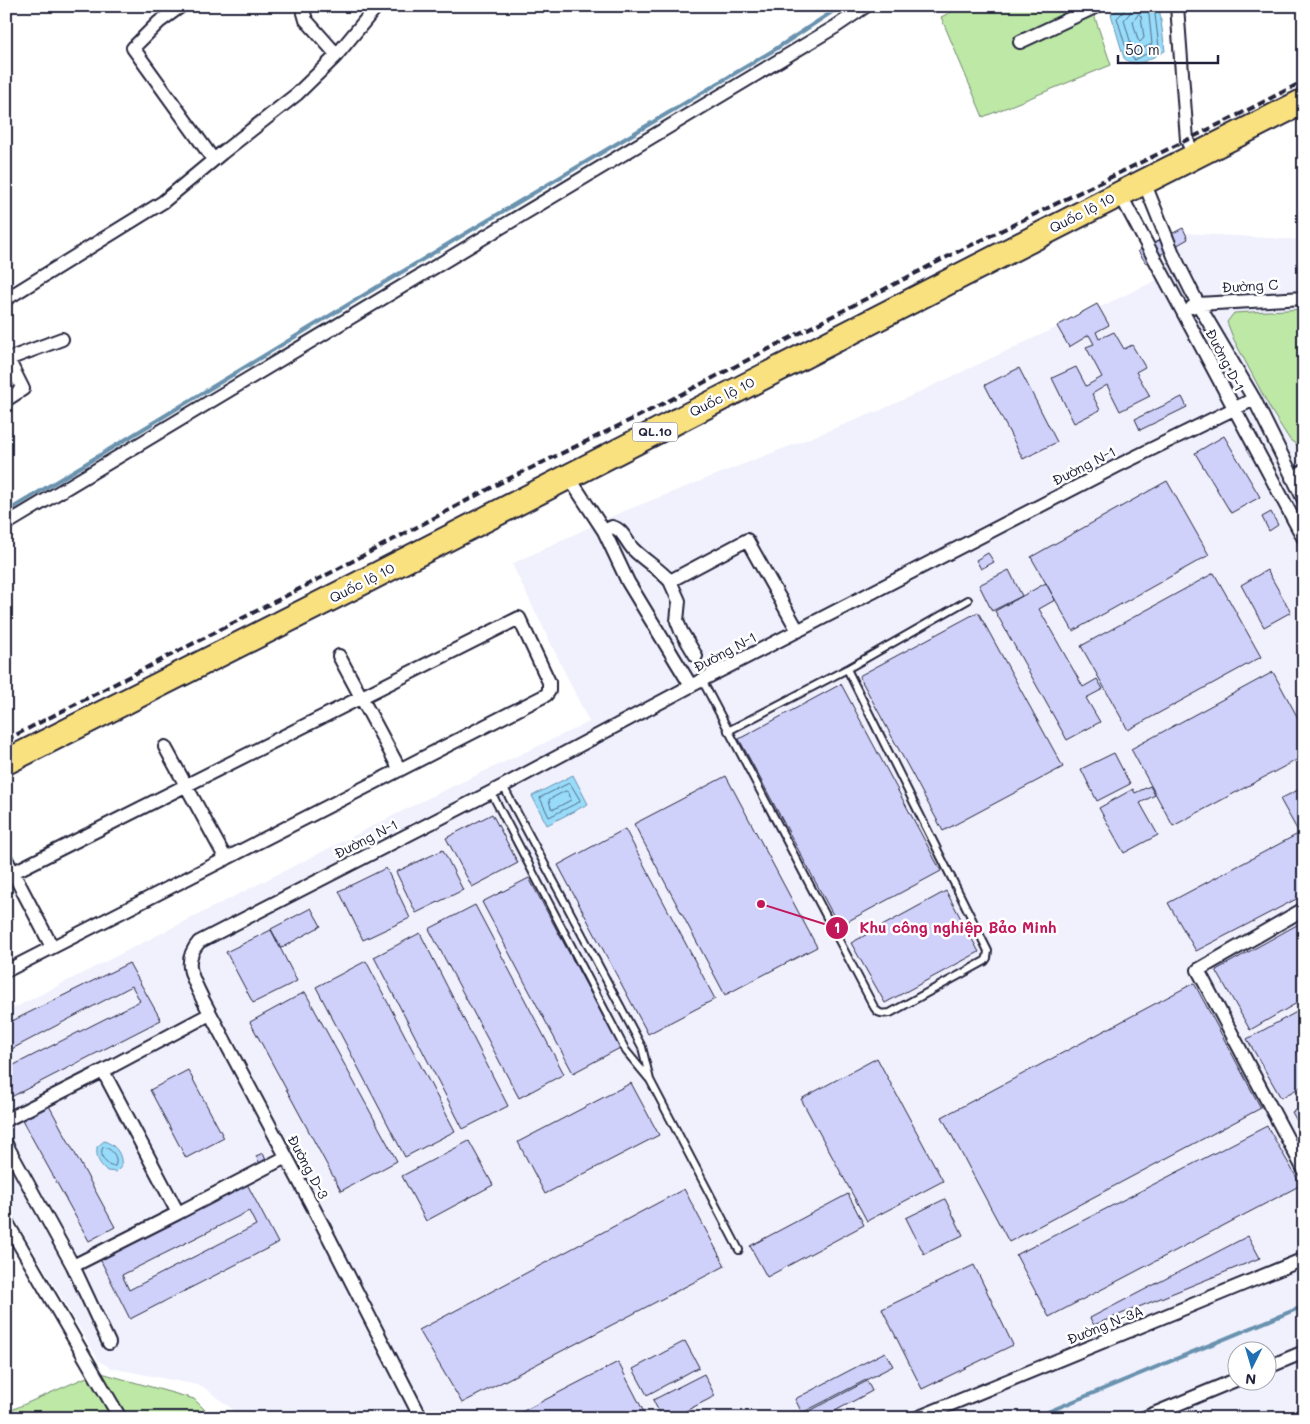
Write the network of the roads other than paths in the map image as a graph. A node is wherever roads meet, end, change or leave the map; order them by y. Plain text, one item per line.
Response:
1 (181, 6) edge
2 (302, 6) edge
3 (377, 6) edge
4 (866, 6) edge
5 (1097, 6) edge
6 (1177, 6) edge
7 (1020, 42) dead end
8 (336, 54) junction
9 (1304, 101) edge
10 (1195, 157) junction
11 (214, 159) junction
12 (1144, 182) junction
13 (1120, 194) junction
14 (1304, 298) edge
15 (6, 299) edge
16 (1198, 304) junction
17 (1184, 312) junction
18 (62, 339) dead end
19 (7, 357) edge
20 (1254, 399) junction
21 (6, 400) edge
22 (1233, 409) junction
23 (1304, 471) edge
24 (568, 476) junction
25 (1292, 478) junction
26 (1304, 500) edge
27 (6, 524) edge
28 (604, 532) junction
29 (1304, 539) edge
30 (670, 581) junction
31 (968, 600) dead end
32 (798, 631) junction
33 (339, 656) dead end
34 (696, 656) dead end
35 (848, 669) junction
36 (696, 683) junction
37 (361, 698) junction
38 (728, 731) junction
39 (166, 747) dead end
40 (6, 762) edge
41 (400, 770) junction
42 (187, 785) junction
43 (503, 786) junction
44 (491, 792) junction
45 (6, 859) edge
46 (226, 859) junction
47 (10, 875) edge
48 (1304, 909) edge
49 (211, 936) joint
50 (52, 947) junction
51 (6, 971) edge
52 (210, 1014) junction
53 (104, 1071) junction
54 (650, 1080) junction
55 (6, 1120) edge
56 (6, 1144) edge
57 (286, 1157) junction
58 (1304, 1170) edge
59 (178, 1213) junction
60 (6, 1221) edge
61 (739, 1250) dead end
62 (1304, 1259) edge
63 (73, 1266) junction
64 (109, 1343) dead end
65 (1304, 1352) edge
66 (1278, 1363) edge
67 (1228, 1383) edge
68 (120, 1418) edge
69 (421, 1418) edge
70 (917, 1418) edge
71 (1144, 1418) edge

1 - 11 street
2 - 8 street
3 - 8 street
4 - 27 street
5 - 7 street
6 - 10 street
8 - 11 street
9 - 10 highway, Quốc lộ 10 / QL.10
10 - 12 highway, Quốc lộ 10 / QL.10
11 - 15 street
12 - 13 highway, Quốc lộ 10 / QL.10
12 - 16 street, Đường D-1
13 - 17 street, Đường D-1
13 - 24 highway, Quốc lộ 10 / QL.10
14 - 16 street, Đường C
16 - 17 street
16 - 20 street, Đường D-1
17 - 22 street, Đường D-1
18 - 19 street
19 - 21 street
20 - 22 street, Đường N-1
20 - 25 street, Đường D-1
22 - 29 street, Đường D-1
22 - 32 street, Đường N-1
23 - 25 street
24 - 28 street
24 - 40 highway, Quốc lộ 10 / QL.10
25 - 26 street, Đường D-1
28 - 30 street
28 - 36 street
30 - 32 street
30 - 34 street
31 - 35 lane
32 - 36 street, Đường N-1
33 - 37 street
35 - 38 lane
35 - 38 lane
36 - 38 lane
36 - 43 street, Đường N-1
37 - 41 street
37 - 41 street
37 - 42 street
39 - 42 street
41 - 46 street
42 - 46 street
42 - 47 street
43 - 44 street, Đường N-1
43 - 54 lane
44 - 49 street, Đường N-1
44 - 54 lane
45 - 47 street
46 - 50 street
47 - 50 street
48 - 58 street
49 - 52 street, Đường D-3
50 - 51 street
52 - 53 street
52 - 57 street, Đường D-3
53 - 55 street
53 - 59 street
54 - 61 lane
56 - 63 street
57 - 59 street
57 - 69 street, Đường D-3
59 - 63 street
60 - 68 street
62 - 70 street, Đường N-3A
63 - 64 street
65 - 66 street
67 - 71 street

